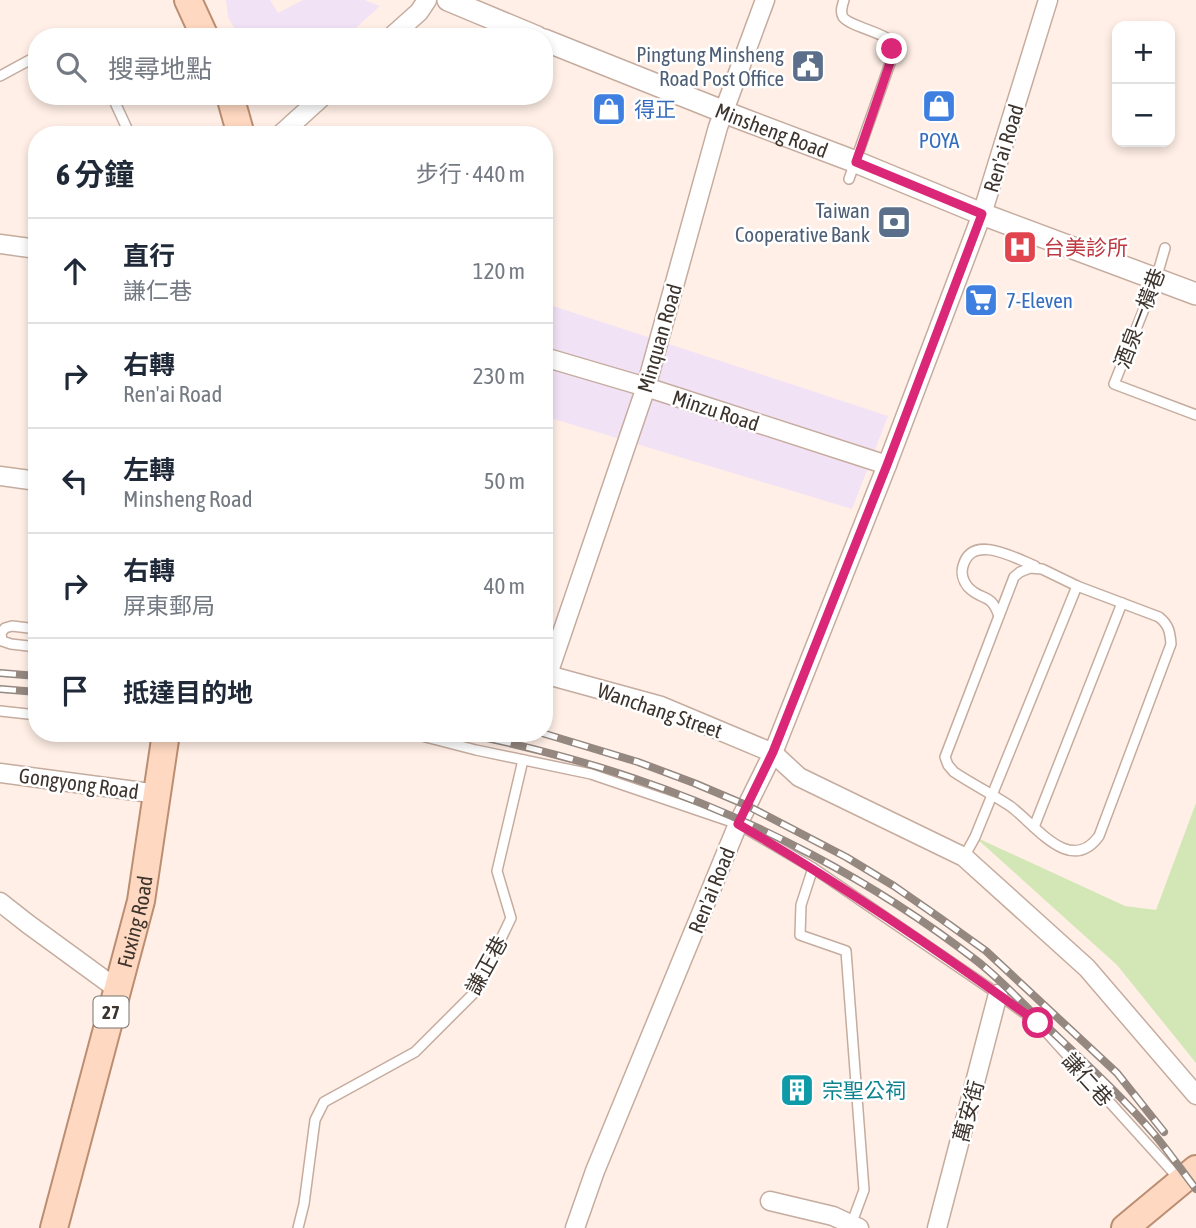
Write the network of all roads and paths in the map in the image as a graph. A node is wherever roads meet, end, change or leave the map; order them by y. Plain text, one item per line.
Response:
1 (188, 0) edge
2 (427, 0) edge
3 (447, 0) edge
4 (765, 0) edge
5 (844, 0) edge
6 (1048, 0) edge
7 (201, 28) edge
8 (401, 28) edge
9 (515, 28) edge
10 (553, 44) edge
11 (28, 61) edge
12 (0, 76) edge
13 (116, 105) edge
14 (233, 105) edge
15 (313, 105) edge
16 (724, 112) junction
17 (126, 126) edge
18 (238, 126) edge
19 (290, 126) edge
20 (853, 170) junction
21 (982, 214) junction
22 (0, 244) edge
23 (28, 248) edge
24 (1165, 248) dead end
25 (1156, 279) junction
26 (1196, 294) edge
27 (553, 359) edge
28 (646, 387) junction
29 (1196, 415) edge
30 (887, 465) junction
31 (0, 476) edge
32 (28, 480) edge
33 (1042, 569) junction
34 (1077, 586) junction
35 (1122, 603) junction
36 (999, 616) junction
37 (28, 628) edge
38 (28, 646) edge
39 (553, 654) edge
40 (553, 676) edge
41 (0, 711) edge
42 (28, 714) edge
43 (165, 742) edge
44 (448, 742) edge
45 (773, 752) junction
46 (523, 760) junction
47 (0, 773) edge
48 (158, 794) junction
49 (992, 795) junction
50 (738, 824) junction
51 (1034, 827) junction
52 (964, 857) junction
53 (813, 868) junction
54 (0, 902) edge
55 (117, 989) junction
56 (998, 994) junction
57 (1196, 1095) edge
58 (1189, 1175) edge
59 (770, 1201) dead end
60 (853, 1227) edge
61 (54, 1228) edge
62 (298, 1228) edge
63 (575, 1228) edge
64 (937, 1228) edge
65 (1125, 1228) edge

1 - 7 main road
2 - 8 street
3 - 9 street
4 - 16 street, Minquan Road
5 - 20 lane
6 - 21 street, Ren'ai Road
10 - 16 street, Minsheng Road
11 - 12 lane
13 - 17 lane
14 - 18 main road
15 - 19 street
16 - 20 street, Minsheng Road
16 - 28 street, Minquan Road
20 - 21 street, Minsheng Road
21 - 25 street, Minsheng Road
21 - 30 street, Ren'ai Road
22 - 23 street
24 - 25 lane, 酒泉一橫巷
25 - 26 street, Minsheng Road
25 - 29 lane, 酒泉一橫巷
27 - 28 street, Minzu Road
28 - 30 street, Minzu Road
28 - 39 street, Minquan Road
30 - 45 street, Ren'ai Road
31 - 32 street
33 - 34 lane
33 - 36 lane
33 - 36 lane
34 - 35 lane
34 - 49 lane
35 - 51 lane
35 - 51 lane
36 - 49 lane
37 - 38 lane
40 - 45 street, Wanchang Street
41 - 42 lane
43 - 48 main road, Fuxing Road / 27
44 - 46 lane
45 - 50 street, Ren'ai Road
45 - 52 street
46 - 50 lane
46 - 62 lane, 謙正巷
47 - 48 street, Gongyong Road
48 - 55 main road, Fuxing Road / 27
49 - 51 lane
49 - 52 lane
50 - 53 lane, 謙仁巷
50 - 63 street, Ren'ai Road
52 - 57 street
53 - 56 lane, 謙仁巷
53 - 60 lane
54 - 55 street
55 - 61 main road, Fuxing Road / 27
56 - 58 lane, 謙仁巷
56 - 64 street, 萬安街
58 - 65 main road
59 - 60 street

